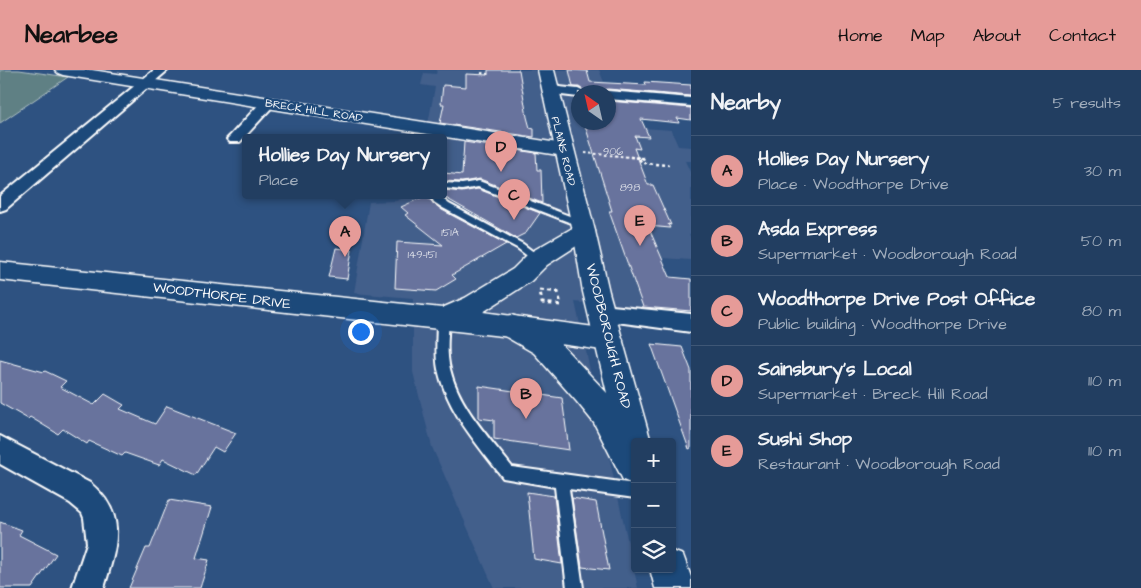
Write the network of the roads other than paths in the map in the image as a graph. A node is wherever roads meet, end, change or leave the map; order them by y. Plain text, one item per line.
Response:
1 (63, 70) edge
2 (162, 70) edge
3 (546, 70) edge
4 (146, 84) junction
5 (550, 90) junction
6 (571, 92) edge
7 (616, 96) edge
8 (691, 102) edge
9 (268, 103) junction
10 (235, 139) dead end
11 (564, 151) junction
12 (447, 186) edge
13 (436, 199) edge
14 (0, 205) edge
15 (583, 228) junction
16 (538, 259) junction
17 (0, 271) edge
18 (443, 319) junction
19 (691, 323) edge
20 (511, 326) junction
21 (606, 327) junction
22 (634, 438) edge
23 (3, 450) edge
24 (631, 461) edge
25 (561, 481) junction
26 (631, 490) edge
27 (670, 573) edge
28 (88, 588) edge
29 (575, 588) edge
30 (674, 588) edge

1 - 4 street, BRECK HILL ROAD
2 - 4 street
3 - 5 street, PLAINS ROAD
4 - 9 street, BRECK HILL ROAD
4 - 14 street
5 - 6 street
5 - 11 street, PLAINS ROAD
7 - 8 street
9 - 10 street
9 - 11 street, BRECK HILL ROAD
11 - 15 street, PLAINS ROAD
12 - 15 lane
13 - 16 lane
15 - 16 street
15 - 21 street, WOODBOROUGH ROAD
16 - 18 street
17 - 18 street, WOODTHORPE DRIVE
18 - 20 street, WOODTHORPE DRIVE
18 - 25 lane
19 - 21 street
20 - 21 street, WOODTHORPE DRIVE
20 - 24 street, WOODBOROUGH ROAD
21 - 22 street, WOODBOROUGH ROAD
23 - 28 street
25 - 26 lane
25 - 29 lane
27 - 30 street

